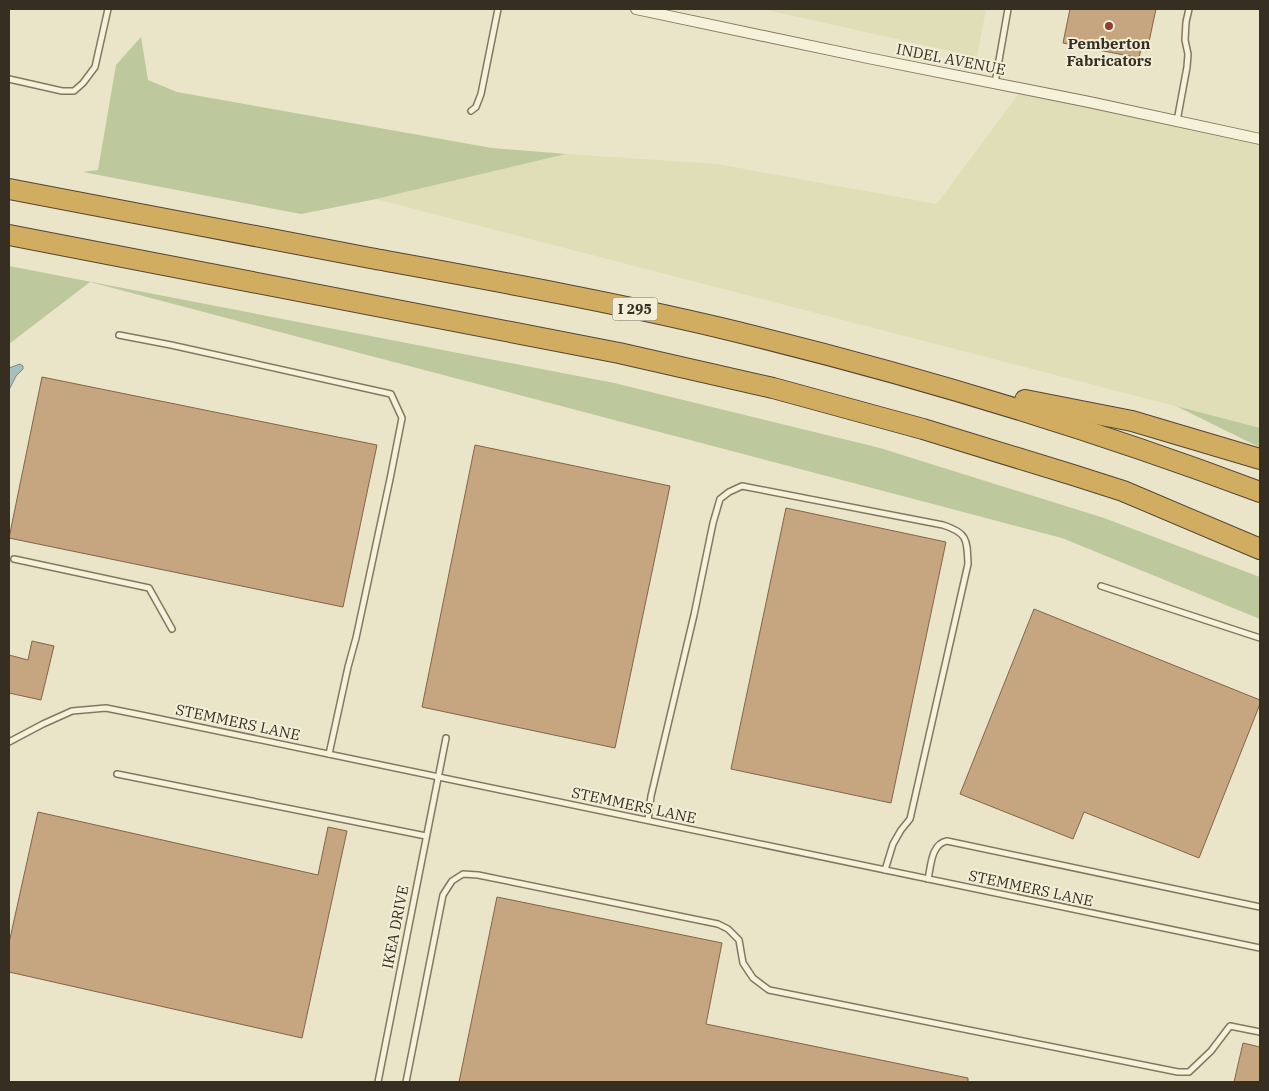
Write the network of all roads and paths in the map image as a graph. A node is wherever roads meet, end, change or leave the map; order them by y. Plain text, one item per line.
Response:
1 (108, 9) edge
2 (498, 9) edge
3 (636, 9) edge
4 (1008, 9) edge
5 (1189, 9) edge
6 (9, 79) edge
7 (995, 83) junction
8 (471, 111) dead end
9 (1177, 120) junction
10 (1260, 139) edge
11 (9, 188) edge
12 (9, 234) edge
13 (119, 335) dead end
14 (915, 378) junction
15 (1260, 459) edge
16 (1260, 492) edge
17 (1260, 550) edge
18 (14, 558) dead end
19 (1101, 586) dead end
20 (172, 629) dead end
21 (1260, 638) edge
22 (446, 738) dead end
23 (9, 742) edge
24 (329, 754) junction
25 (117, 774) dead end
26 (437, 777) junction
27 (648, 820) junction
28 (426, 836) junction
29 (885, 870) junction
30 (928, 879) junction
31 (1260, 907) edge
32 (1260, 948) edge
33 (1260, 1032) edge
34 (378, 1082) edge
35 (406, 1082) edge

1 - 6 lane
2 - 8 lane
3 - 7 street, INDEL AVENUE
4 - 7 lane
5 - 9 lane
7 - 9 street, INDEL AVENUE
9 - 10 street, INDEL AVENUE
11 - 14 highway, I 295
12 - 17 highway
13 - 24 lane
14 - 15 highway
14 - 16 highway, I 295
18 - 20 lane
19 - 21 lane
22 - 26 lane, IKEA DRIVE
23 - 24 lane, STEMMERS LANE
24 - 26 lane, STEMMERS LANE
25 - 28 lane
26 - 27 lane, STEMMERS LANE
26 - 28 lane, IKEA DRIVE
27 - 29 lane, STEMMERS LANE
27 - 29 lane
28 - 34 lane, IKEA DRIVE
29 - 30 lane, STEMMERS LANE
30 - 31 lane
30 - 32 lane, STEMMERS LANE
33 - 35 lane

